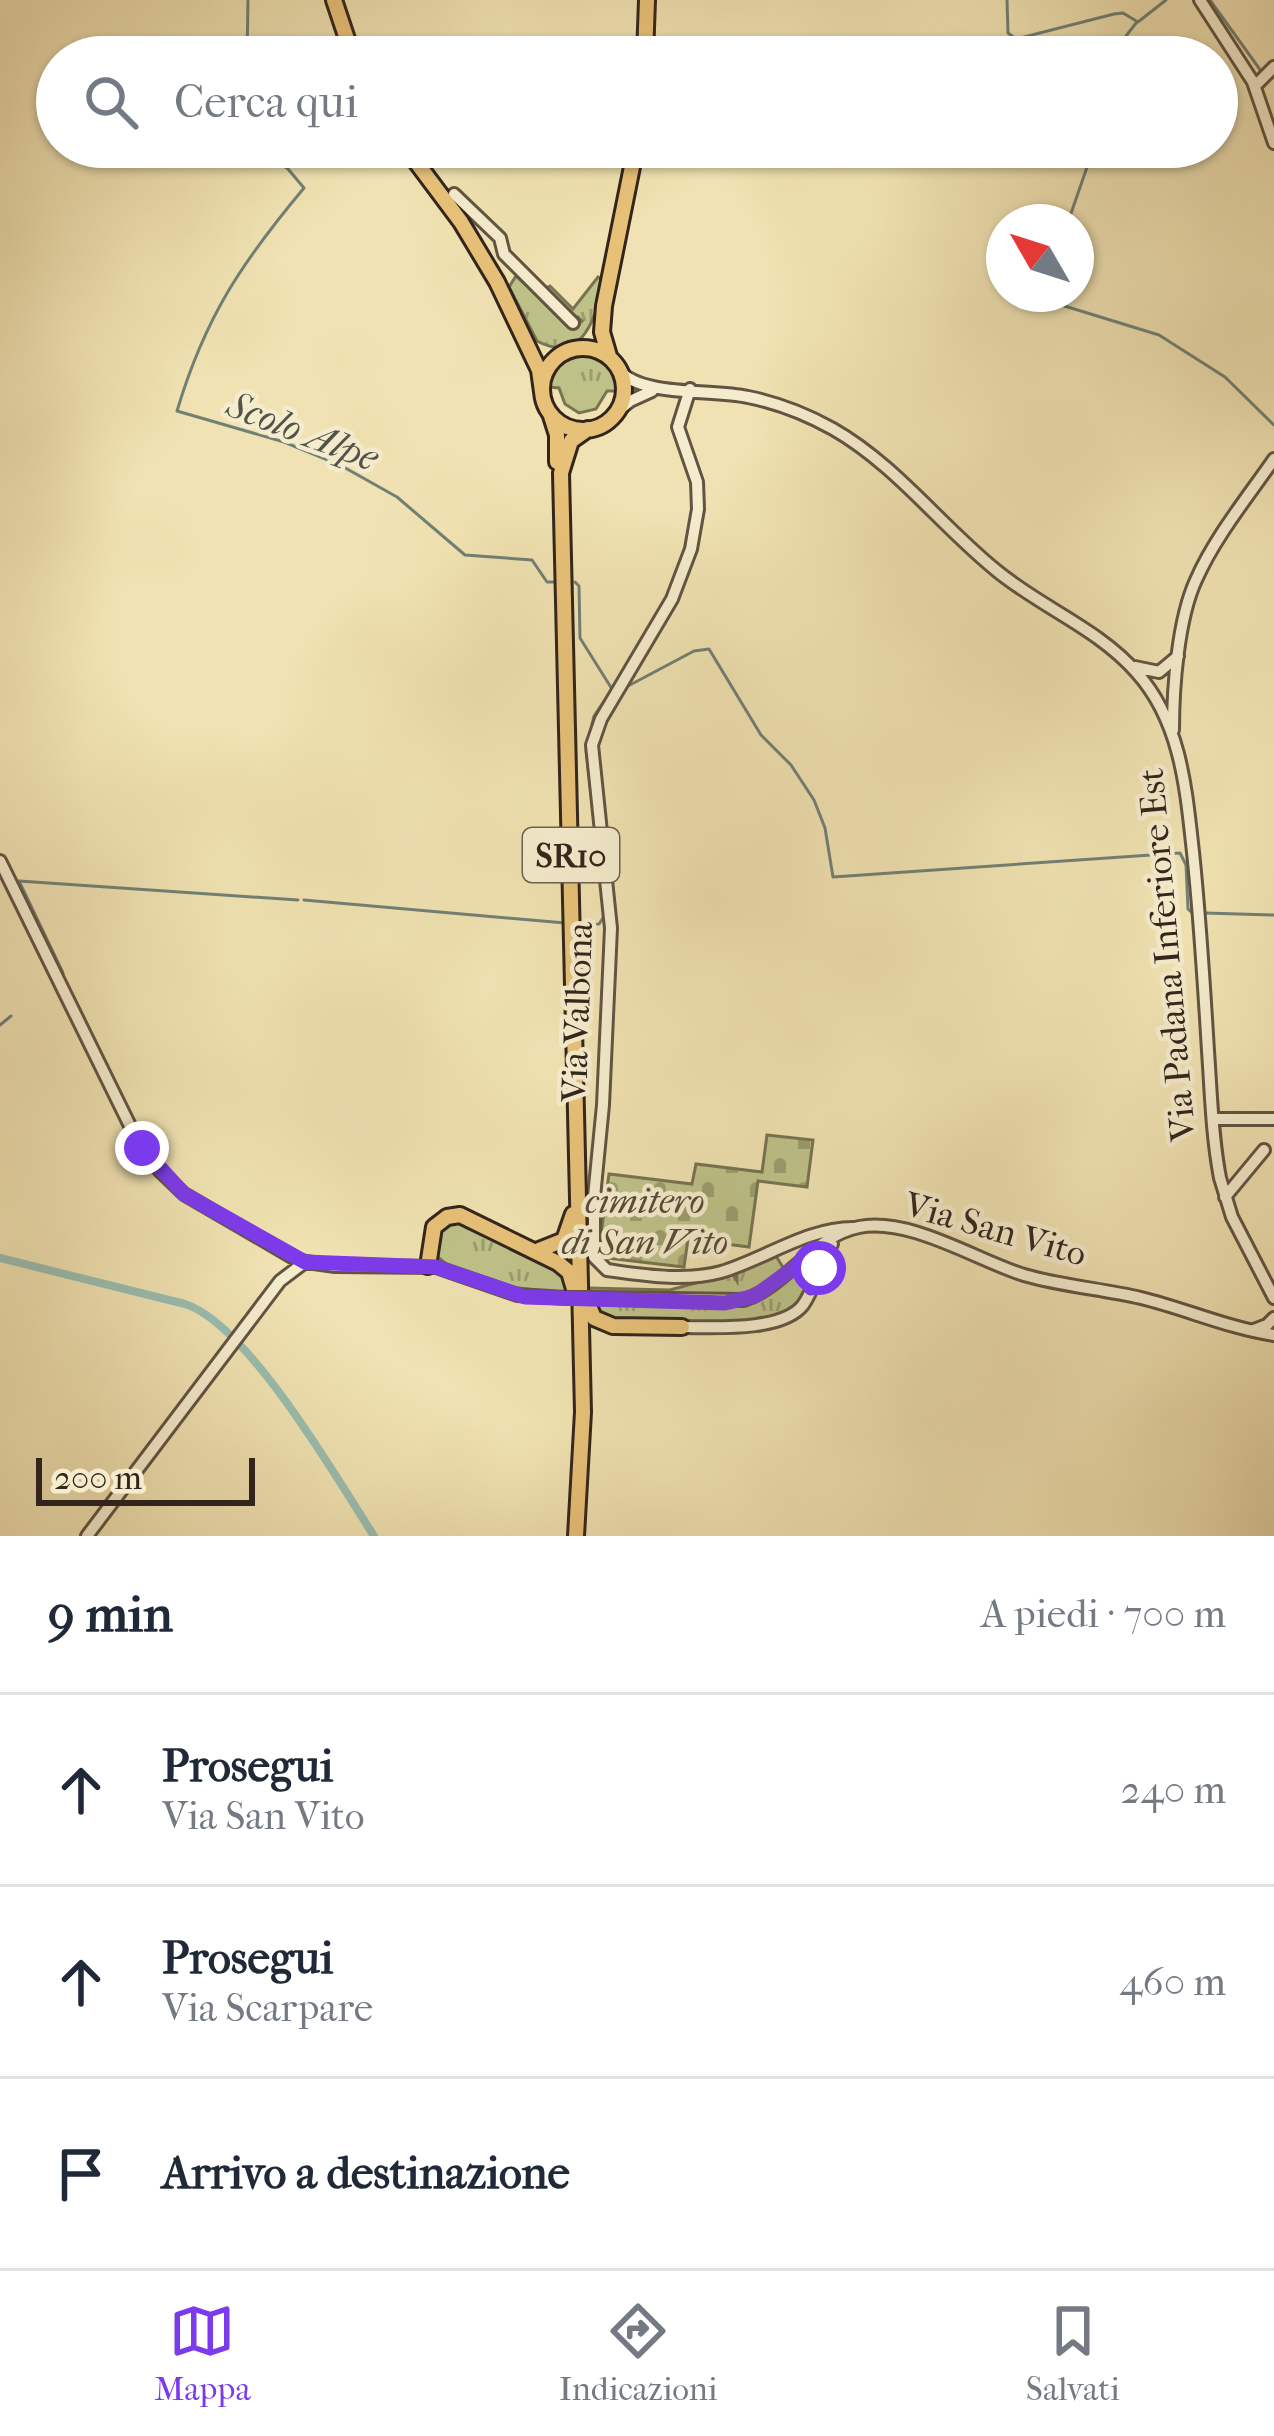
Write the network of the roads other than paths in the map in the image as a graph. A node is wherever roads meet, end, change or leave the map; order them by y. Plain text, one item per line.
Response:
1 (334, 0) edge
2 (647, 0) edge
3 (1200, 0) edge
4 (346, 36) edge
5 (646, 36) edge
6 (1223, 36) edge
7 (1238, 59) edge
8 (1274, 67) edge
9 (1255, 86) junction
10 (1274, 143) edge
11 (421, 168) edge
12 (632, 168) edge
13 (454, 194) dead end
14 (517, 267) junction
15 (497, 282) junction
16 (508, 304) junction
17 (604, 306) junction
18 (573, 323) dead end
19 (570, 351) junction
20 (615, 365) junction
21 (690, 388) junction
22 (659, 389) junction
23 (542, 392) junction
24 (548, 409) junction
25 (614, 414) junction
26 (588, 429) junction
27 (1274, 459) edge
28 (561, 490) junction
29 (1179, 654) junction
30 (1123, 659) junction
31 (1177, 684) junction
32 (1154, 696) junction
33 (1175, 742) junction
34 (0, 861) edge
35 (1213, 1119) junction
36 (1274, 1119) edge
37 (1264, 1150) dead end
38 (578, 1158) junction
39 (1225, 1197) junction
40 (579, 1212) junction
41 (849, 1230) junction
42 (786, 1247) junction
43 (534, 1249) junction
44 (811, 1254) junction
45 (287, 1256) junction
46 (305, 1262) junction
47 (428, 1266) junction
48 (795, 1267) junction
49 (280, 1281) junction
50 (811, 1288) junction
51 (1274, 1298) edge
52 (1274, 1318) edge
53 (613, 1326) junction
54 (682, 1327) joint
55 (1250, 1330) junction
56 (1271, 1335) edge
57 (583, 1380) junction
58 (584, 1412) junction
59 (88, 1536) edge
60 (576, 1536) edge

1 - 4 main road
2 - 5 main road
3 - 6 street
7 - 9 street
8 - 9 street
9 - 10 street
11 - 15 main road
12 - 17 main road
13 - 14 street
14 - 15 street
14 - 18 street
15 - 16 main road
16 - 19 main road
16 - 23 main road
17 - 19 main road
17 - 20 main road
19 - 20 main road
19 - 23 main road
20 - 22 street, Via Padana Inferiore Est
20 - 25 main road
21 - 22 street, Via Padana Inferiore Est
21 - 30 street, Via Padana Inferiore Est
21 - 42 street, Via Valbona
22 - 25 street, Via Padana Inferiore Est
23 - 24 main road
24 - 26 main road
24 - 28 main road, SR10
25 - 26 main road
26 - 28 main road, SR10
27 - 29 street
28 - 38 main road, SR10
29 - 30 street
29 - 31 street
29 - 32 street
30 - 32 street, Via Padana Inferiore Est
31 - 32 street
31 - 33 street
32 - 33 street, Via Padana Inferiore Est
33 - 35 street, Via Padana Inferiore Est
34 - 45 street
35 - 36 street
35 - 39 street, Via Padana Inferiore Est
37 - 39 street
38 - 40 main road, SR10
38 - 43 main road
39 - 51 street, Via Padana Inferiore Est
40 - 53 main road
40 - 57 main road, SR10
41 - 42 street, Via Valbona
41 - 44 street
41 - 50 street
41 - 55 street, Via San Vito
42 - 44 street
42 - 48 street
43 - 47 main road
43 - 57 main road
44 - 48 street
44 - 50 street
45 - 46 street
45 - 49 street
46 - 47 street
46 - 49 street
47 - 48 street, bridge
48 - 50 street
49 - 59 street
50 - 54 street
52 - 55 street
53 - 54 main road
53 - 58 main road
55 - 56 street, Via San Vito
57 - 58 main road, SR10
58 - 60 main road, SR10

